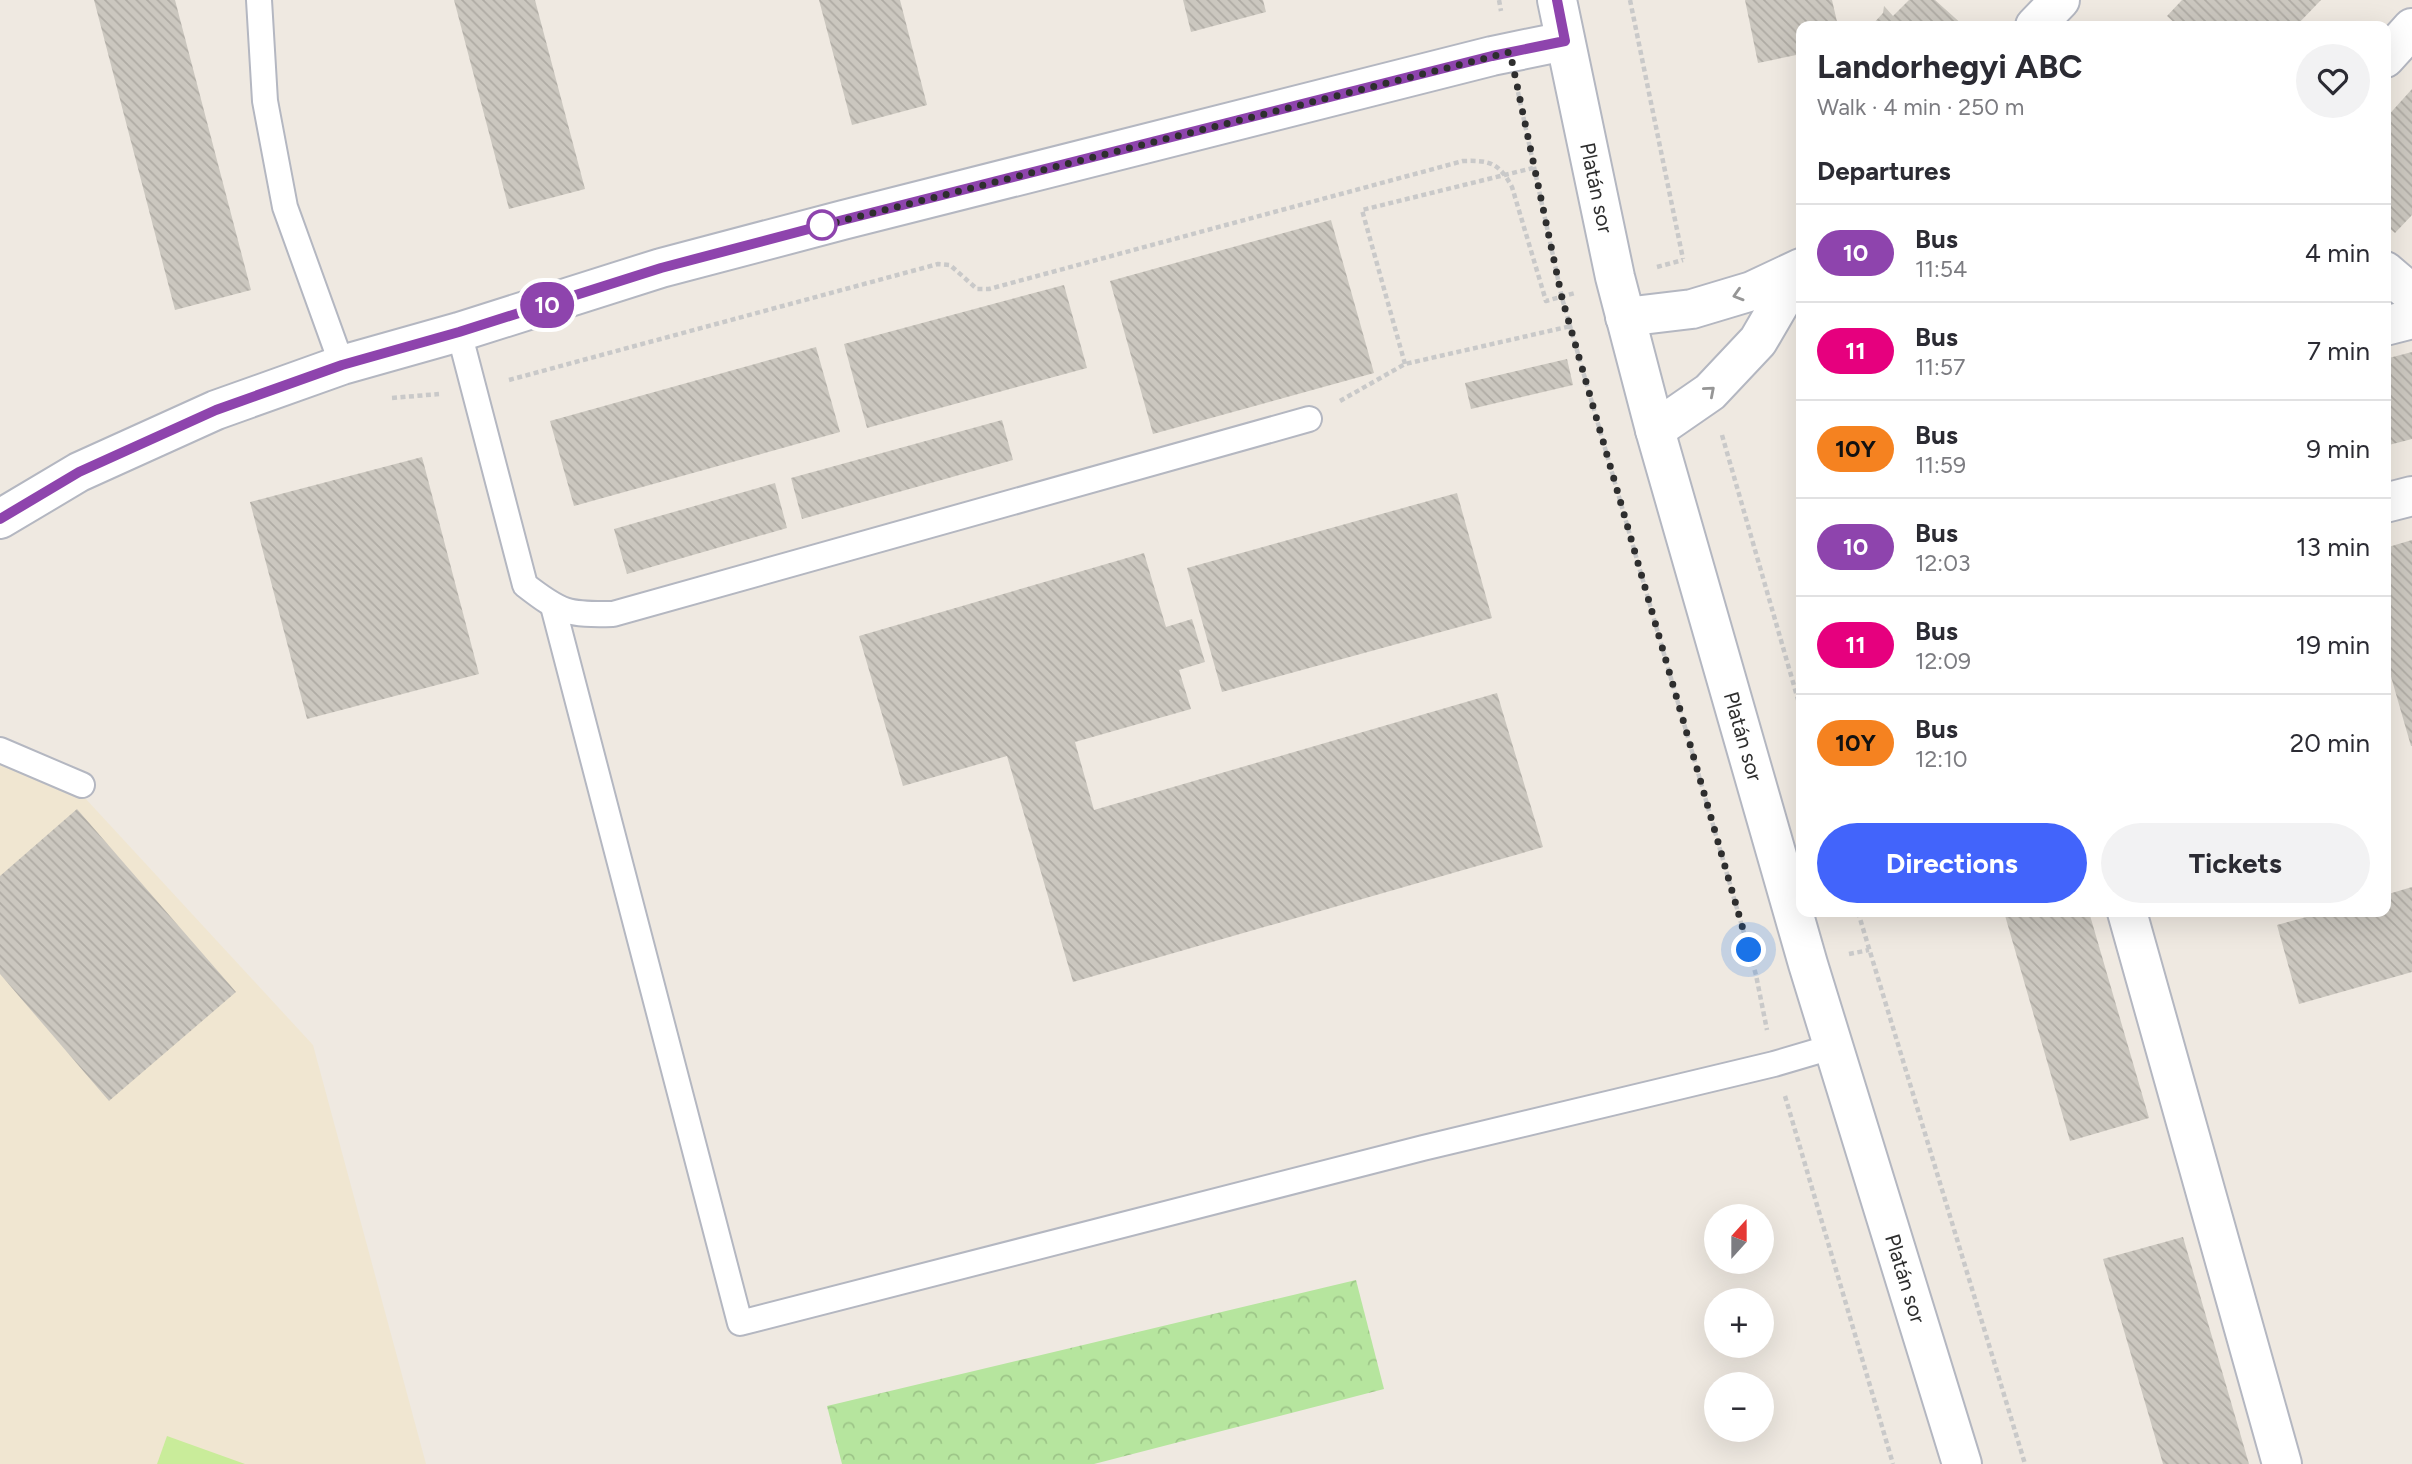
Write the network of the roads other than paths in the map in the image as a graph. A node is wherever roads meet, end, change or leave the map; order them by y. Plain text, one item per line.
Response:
1 (259, 0) edge
2 (1557, 0) edge
3 (2060, 0) edge
4 (2040, 21) edge
5 (2412, 28) edge
6 (1565, 41) junction
7 (2391, 51) edge
8 (1796, 270) edge
9 (1796, 275) edge
10 (2391, 276) edge
11 (2412, 294) edge
12 (1625, 317) junction
13 (2412, 319) edge
14 (2391, 324) edge
15 (459, 332) junction
16 (342, 365) junction
17 (1309, 419) road end
18 (1655, 430) junction
19 (2412, 496) edge
20 (2391, 501) edge
21 (0, 519) edge
22 (553, 606) junction
23 (0, 750) edge
24 (82, 785) dead end
25 (2128, 917) edge
26 (1835, 1046) junction
27 (1962, 1464) edge
28 (2282, 1464) edge

1 - 16 lane
2 - 6 street, Platán sor
3 - 4 street
5 - 7 street
6 - 12 street, Platán sor
6 - 15 street
8 -> 12 street
18 -> 9 street
10 - 11 street
12 - 18 street, Platán sor
13 - 14 street
15 - 16 street
15 - 22 lane
16 - 21 street
17 - 22 lane
18 - 26 street, Platán sor
19 - 20 street
22 - 26 lane
23 - 24 lane
25 - 28 street
26 - 27 street, Platán sor

